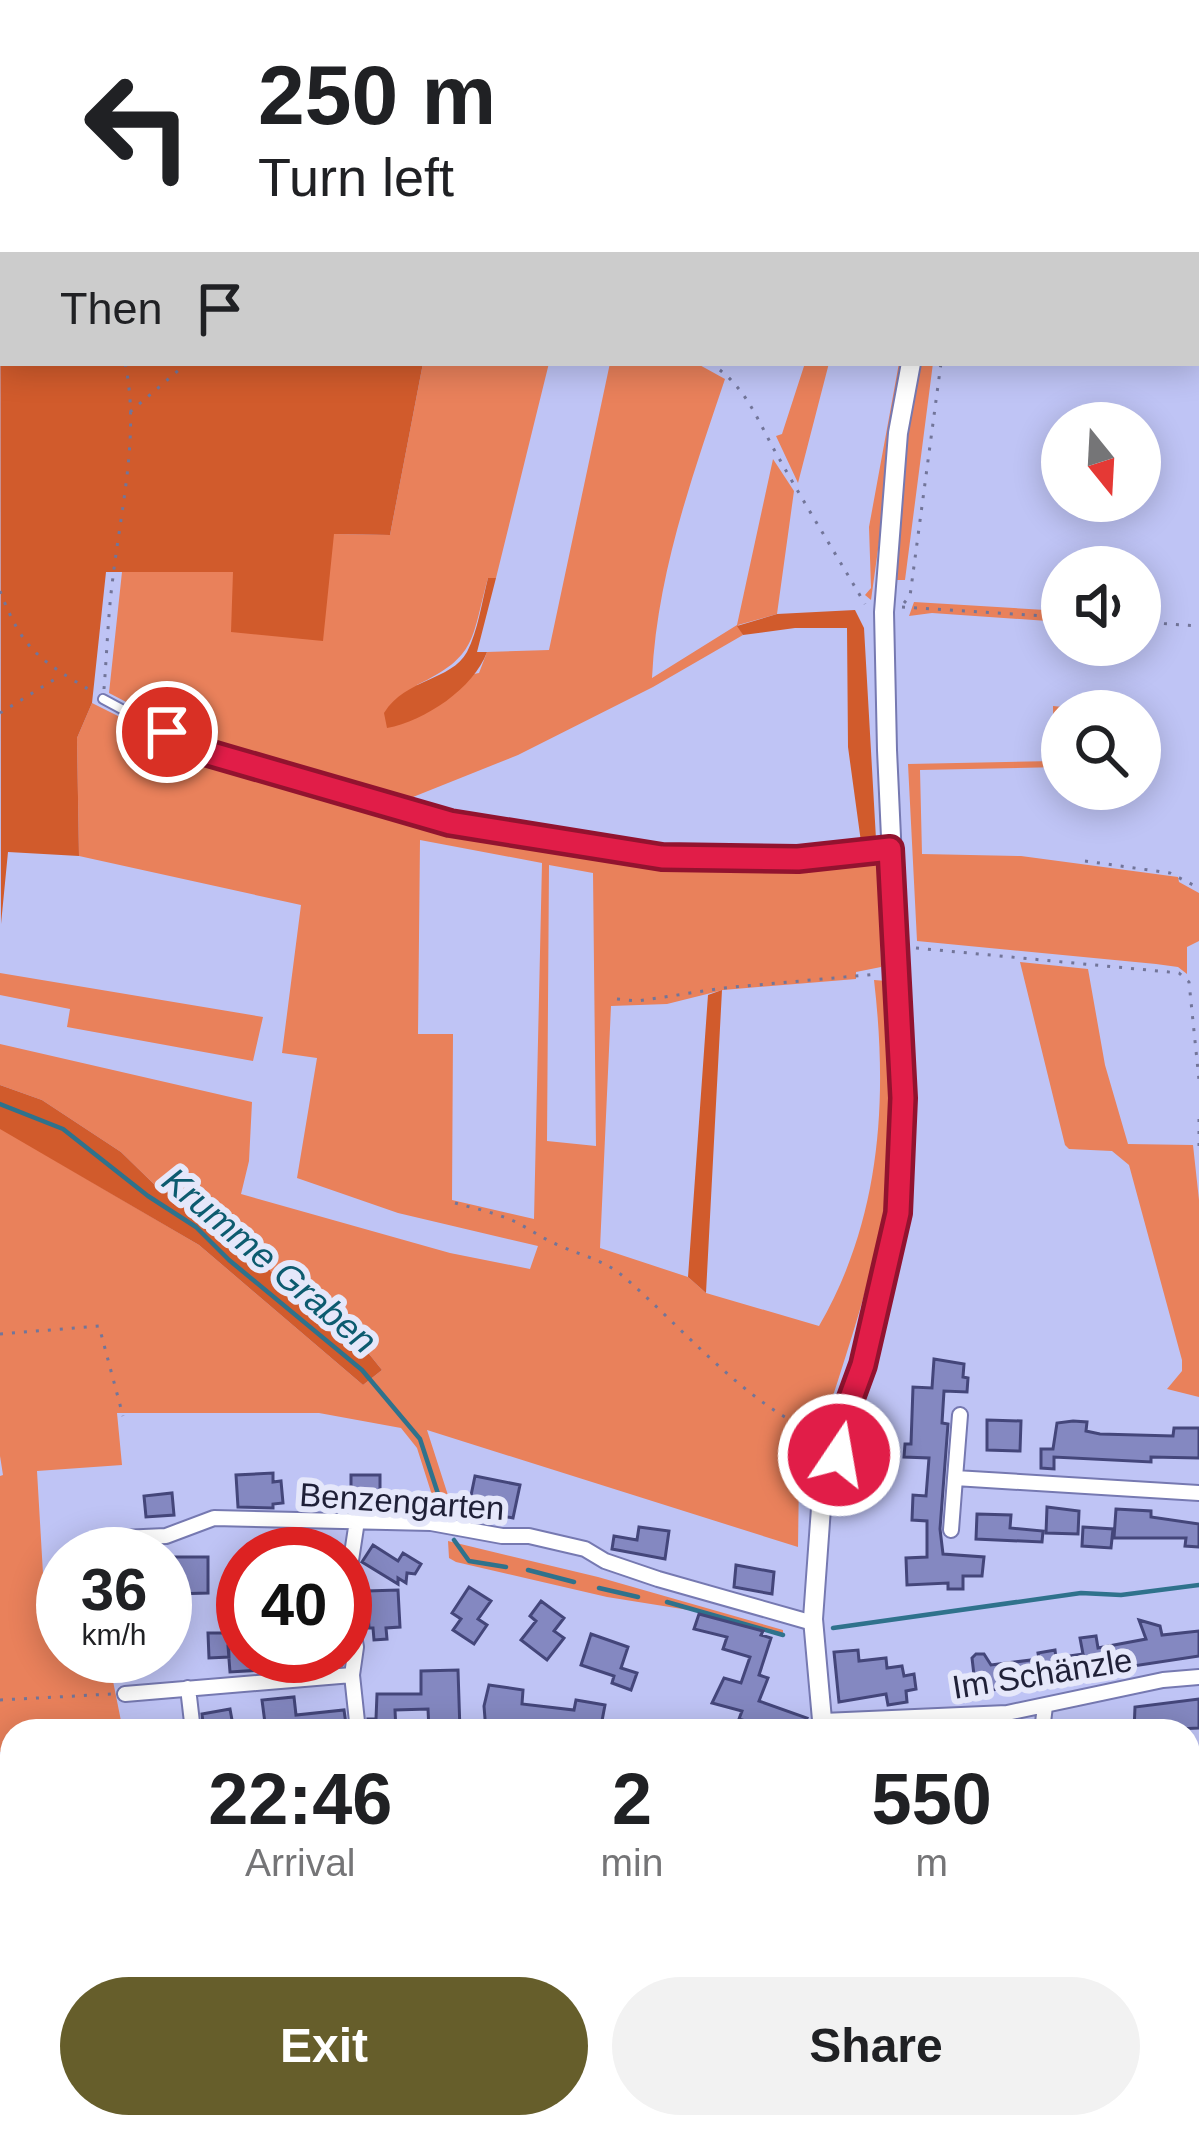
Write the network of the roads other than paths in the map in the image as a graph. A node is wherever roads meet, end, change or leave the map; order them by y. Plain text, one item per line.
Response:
1 (910, 366) edge
2 (103, 699) road end
3 (890, 849) junction
4 (960, 1415) dead end
5 (955, 1478) junction
6 (1199, 1493) edge
7 (357, 1521) junction
8 (190, 1527) edge
9 (356, 1527) edge
10 (951, 1530) dead end
11 (813, 1618) junction
12 (1199, 1677) edge
13 (251, 1683) edge
14 (353, 1683) edge
15 (188, 1688) junction
16 (125, 1694) road end
17 (1045, 1706) junction
18 (192, 1719) edge
19 (357, 1719) edge
20 (822, 1719) edge
21 (926, 1719) edge
22 (1043, 1719) edge

1 - 3 street
2 - 3 lane
3 - 11 street
4 - 5 street
5 - 6 street
5 - 10 street
7 - 8 street, Benzengarten
7 - 9 street
7 - 11 street, Benzengarten
11 - 20 street
12 - 17 street, Im Schänzle
13 - 15 street
14 - 19 street
15 - 16 street
15 - 18 street
17 - 21 street, Im Schänzle
17 - 22 street

